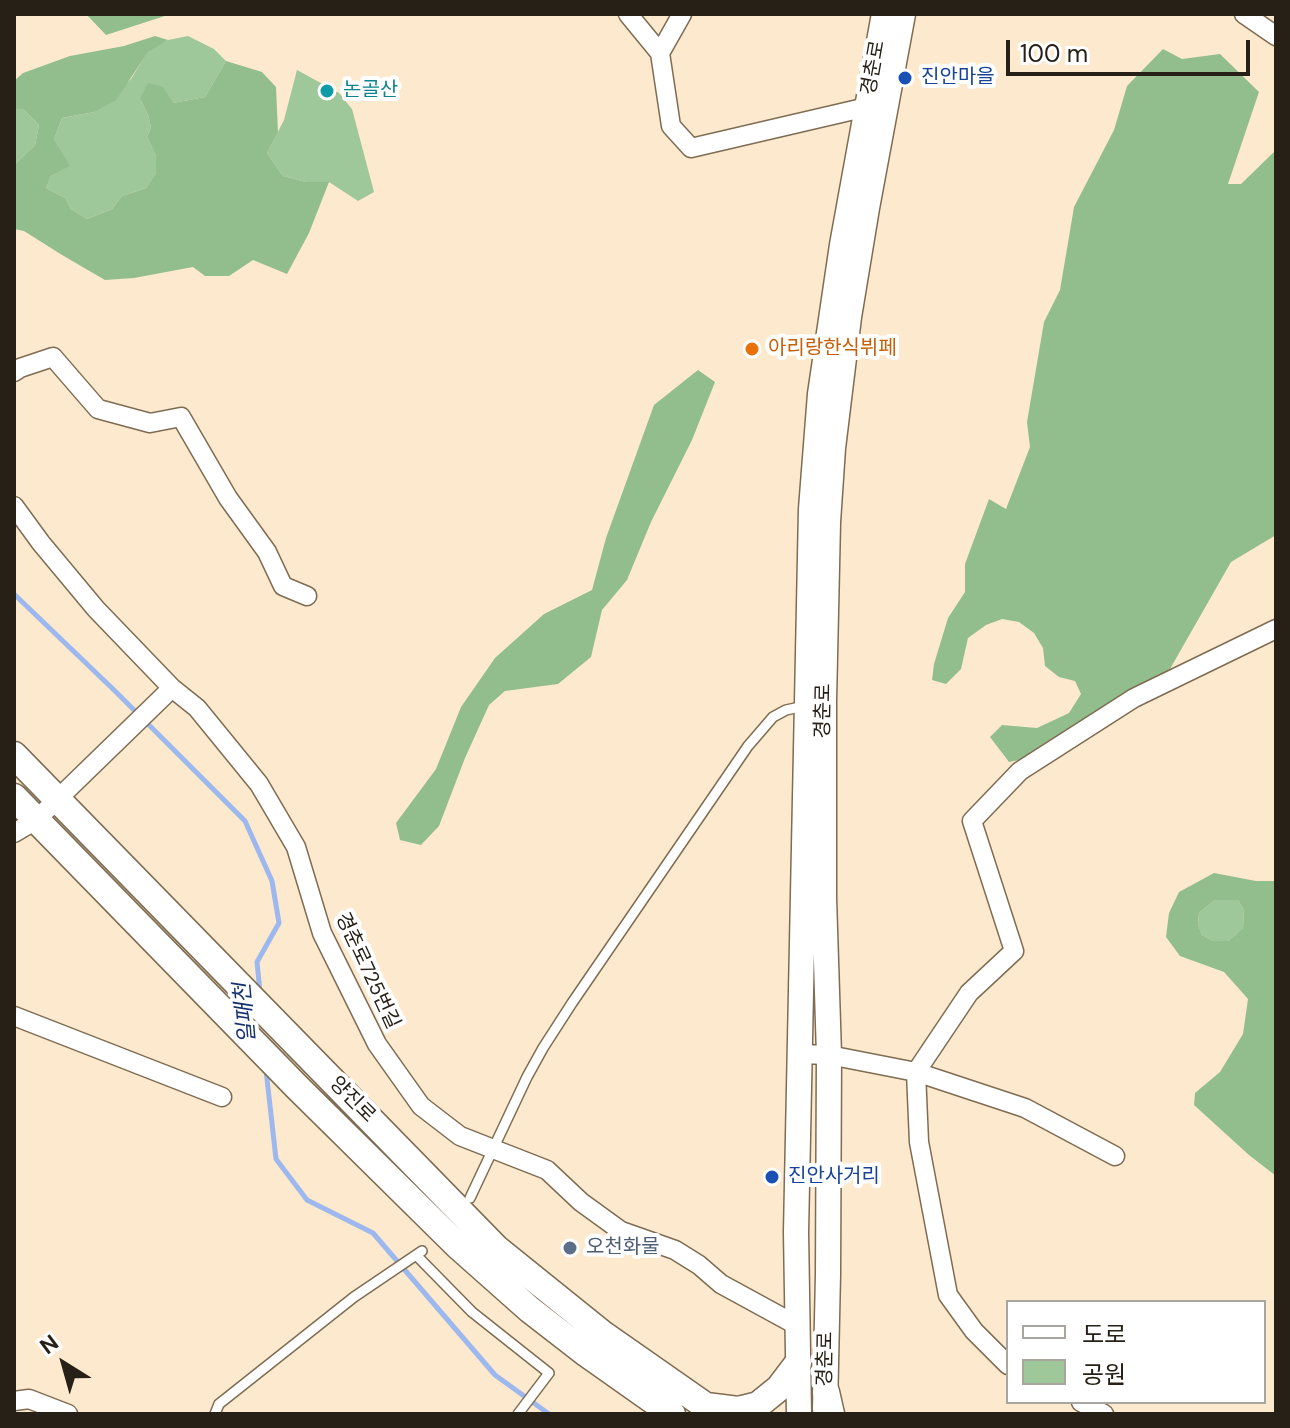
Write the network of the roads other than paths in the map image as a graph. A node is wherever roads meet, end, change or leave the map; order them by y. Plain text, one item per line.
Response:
1 (628, 14) edge
2 (682, 14) edge
3 (884, 14) edge
4 (903, 14) edge
5 (1244, 14) edge
6 (1276, 36) edge
7 (660, 53) junction
8 (867, 107) junction
9 (14, 372) edge
10 (14, 506) edge
11 (307, 596) dead end
12 (1276, 629) edge
13 (168, 692) junction
14 (807, 705) junction
15 (14, 755) edge
16 (14, 797) edge
17 (57, 799) junction
18 (25, 826) edge
19 (14, 1016) edge
20 (800, 1054) junction
21 (829, 1055) junction
22 (916, 1072) junction
23 (222, 1097) dead end
24 (492, 1149) junction
25 (1115, 1156) dead end
26 (470, 1198) dead end
27 (798, 1326) junction
28 (798, 1363) junction
29 (1006, 1363) edge
30 (14, 1401) edge
31 (1085, 1404) edge
32 (827, 1407) edge
33 (712, 1410) edge
34 (520, 1411) edge
35 (68, 1414) edge
36 (215, 1414) edge
37 (672, 1414) edge
38 (799, 1414) edge
39 (1104, 1414) edge

1 - 7 street
2 - 7 street
3 - 8 street, 경춘로
4 - 21 street, 경춘로
5 - 6 street
7 - 8 street
8 - 14 street, 경춘로
9 - 11 street
10 - 13 street, 경춘로725번길
12 - 22 street
13 - 17 street
13 - 24 street, 경춘로725번길
14 - 20 street, 경춘로
14 - 24 lane
15 - 17 main road, 양진로
16 - 18 main road, 양진로
17 - 18 street
17 - 33 main road, 양진로
18 - 37 main road, 양진로
19 - 23 street
20 - 21 street
20 - 27 street, 경춘로
21 - 22 street
21 - 32 street, 경춘로
22 - 25 street
22 - 29 street
24 - 26 lane
24 - 27 street, 경춘로725번길
27 - 28 street, 경춘로
28 - 33 main road
28 - 38 street, 경춘로
30 - 35 street
31 - 39 street
34 - 36 lane

